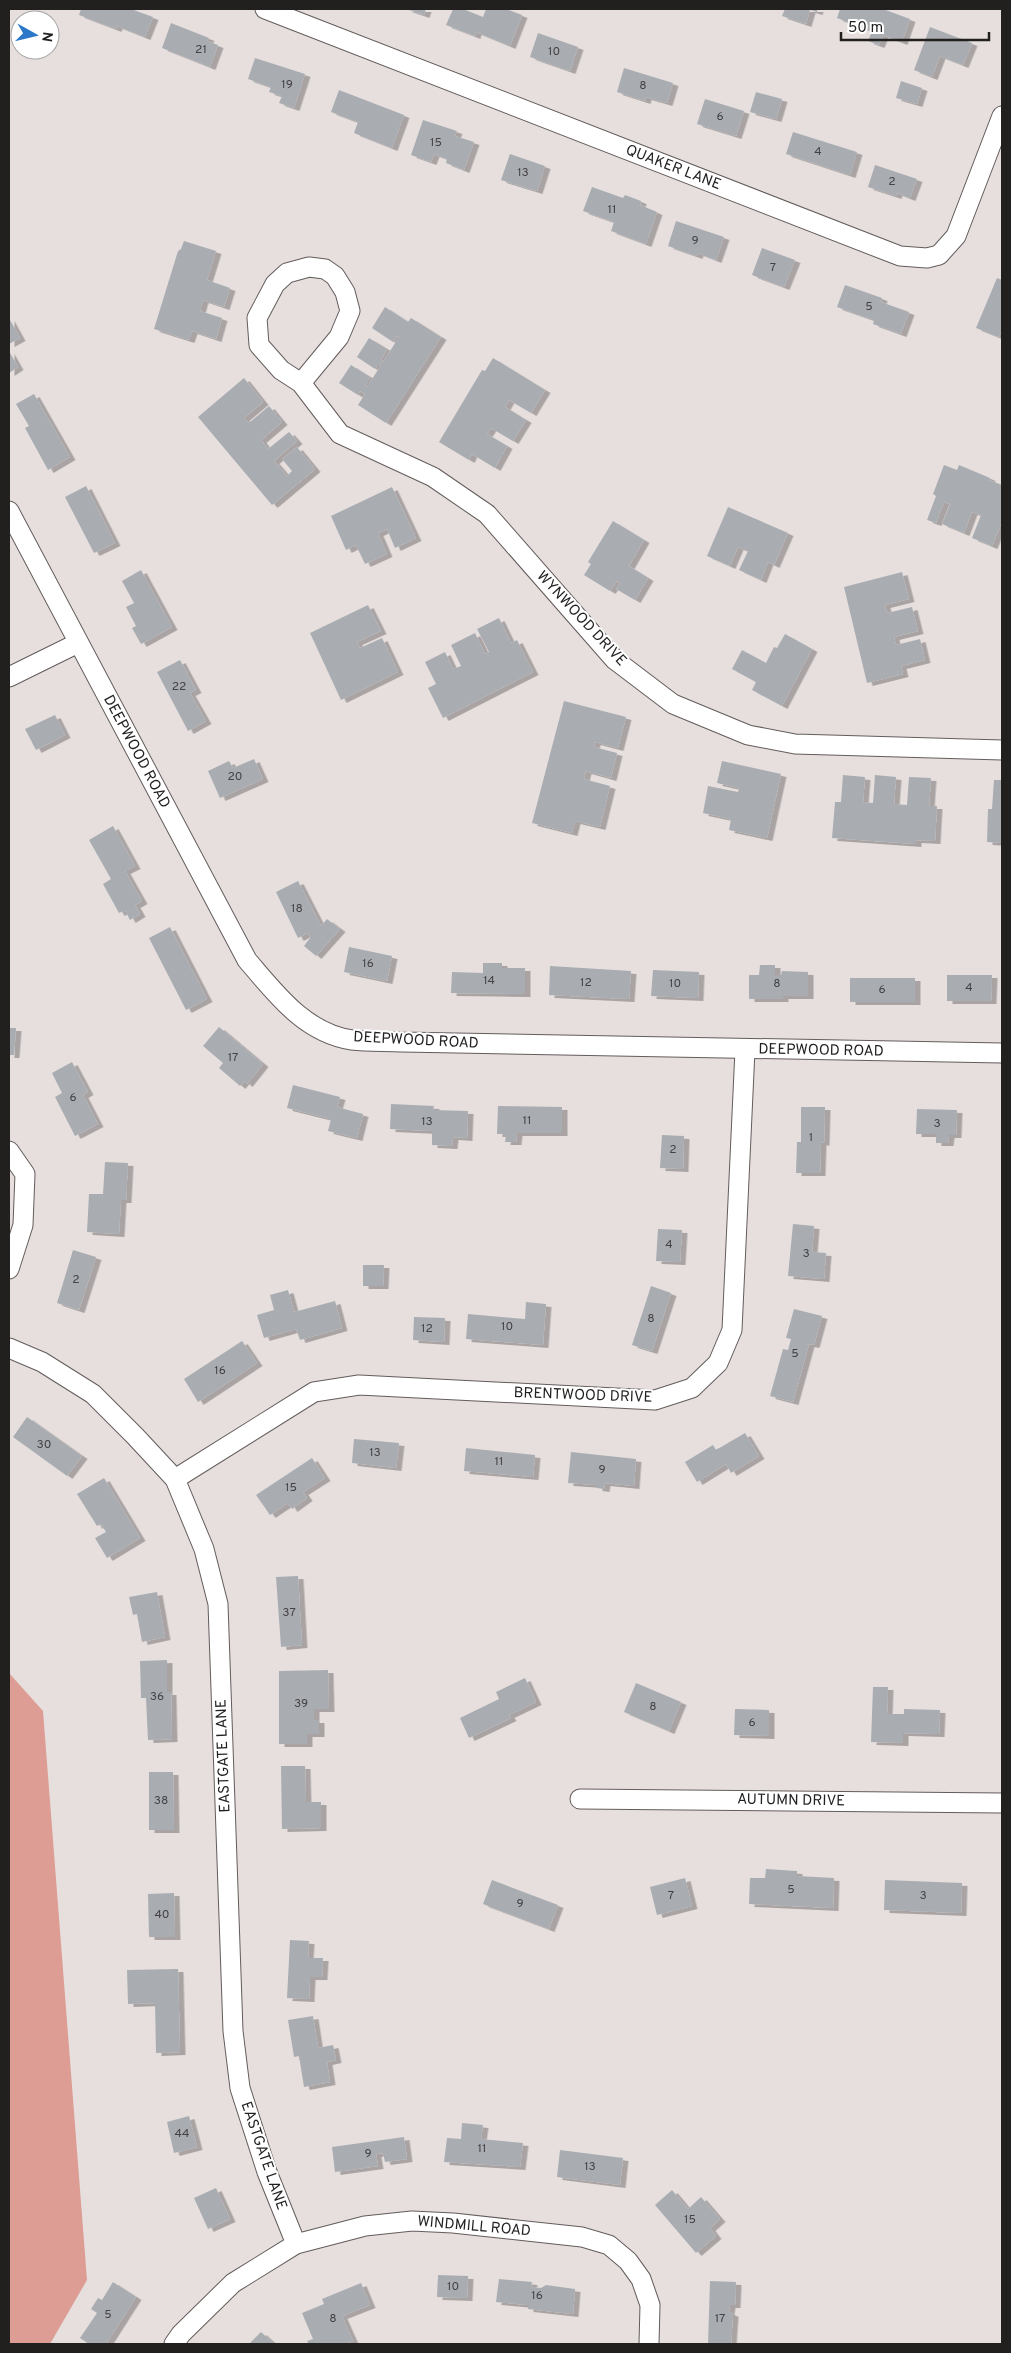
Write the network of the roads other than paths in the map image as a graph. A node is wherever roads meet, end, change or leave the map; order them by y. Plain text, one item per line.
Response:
1 (265, 9) edge
2 (1002, 116) edge
3 (301, 383) junction
4 (9, 511) edge
5 (78, 643) junction
6 (9, 676) edge
7 (1002, 750) edge
8 (745, 1050) junction
9 (1002, 1053) edge
10 (9, 1151) edge
11 (9, 1269) edge
12 (9, 1348) edge
13 (175, 1479) junction
14 (580, 1799) dead end
15 (1002, 1803) edge
16 (296, 2244) junction
17 (174, 2344) edge
18 (649, 2344) edge

1 - 2 street, QUAKER LANE
3 - 3 street, WYNWOOD DRIVE
3 - 7 street, WYNWOOD DRIVE
4 - 5 street, DEEPWOOD ROAD
5 - 6 street
5 - 8 street, DEEPWOOD ROAD
8 - 9 street, DEEPWOOD ROAD
8 - 13 street, BRENTWOOD DRIVE
10 - 11 street
12 - 13 street, EASTGATE LANE
13 - 16 street, EASTGATE LANE
14 - 15 street, AUTUMN DRIVE
16 - 17 street, WINDMILL ROAD
16 - 18 street, WINDMILL ROAD

